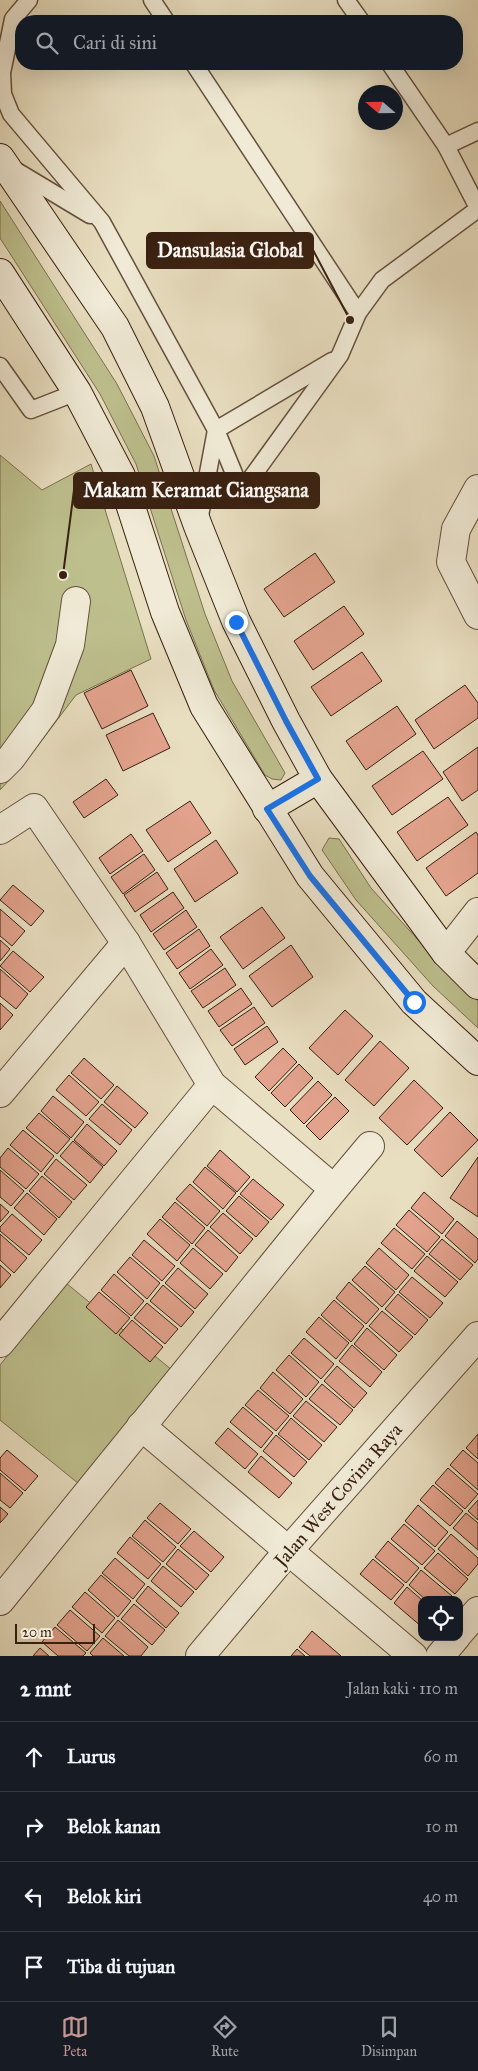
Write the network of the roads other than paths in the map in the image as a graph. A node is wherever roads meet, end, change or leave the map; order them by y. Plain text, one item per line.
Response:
1 (29, 0) edge
2 (152, 0) edge
3 (346, 0) edge
4 (17, 15) edge
5 (162, 15) edge
6 (357, 15) edge
7 (15, 18) edge
8 (198, 70) edge
9 (394, 70) edge
10 (478, 131) edge
11 (446, 146) junction
12 (2, 161) edge
13 (478, 209) edge
14 (102, 222) junction
15 (0, 274) edge
16 (358, 313) junction
17 (340, 356) junction
18 (0, 366) edge
19 (77, 392) junction
20 (216, 430) junction
21 (478, 489) edge
22 (198, 526) junction
23 (76, 601) dead end
24 (478, 615) edge
25 (0, 769) edge
26 (318, 779) junction
27 (267, 809) junction
28 (0, 830) edge
29 (478, 912) edge
30 (126, 943) junction
31 (446, 953) junction
32 (478, 985) edge
33 (478, 1061) edge
34 (212, 1085) junction
35 (0, 1093) edge
36 (370, 1146) dead end
37 (334, 1189) junction
38 (478, 1336) edge
39 (0, 1343) edge
40 (142, 1426) junction
41 (289, 1550) junction
42 (0, 1602) edge
43 (478, 1611) edge
44 (463, 1628) edge
45 (453, 1641) edge
46 (200, 1656) edge
47 (413, 1656) edge
48 (440, 1656) edge

1 - 4 lane
2 - 5 lane
3 - 6 lane
7 - 14 lane
8 - 16 lane
9 - 11 lane
10 - 11 lane
11 - 13 lane
12 - 14 lane
12 - 22 street
13 - 16 lane
14 - 20 lane
15 - 19 street
16 - 17 lane
17 - 20 lane
17 - 20 lane
18 - 19 lane
19 - 27 street
20 - 22 lane
21 - 24 street
22 - 26 street
23 - 25 street
26 - 27 street
26 - 31 street
27 - 33 street
28 - 30 street
29 - 31 street
30 - 34 street
30 - 35 street
31 - 32 street
34 - 37 street
34 - 39 street
36 - 37 street
37 - 40 street
38 - 41 street, Jalan West Covina Raya
40 - 41 street
40 - 42 street
41 - 46 street, Jalan West Covina Raya
41 - 47 street
43 - 44 street
45 - 48 street

